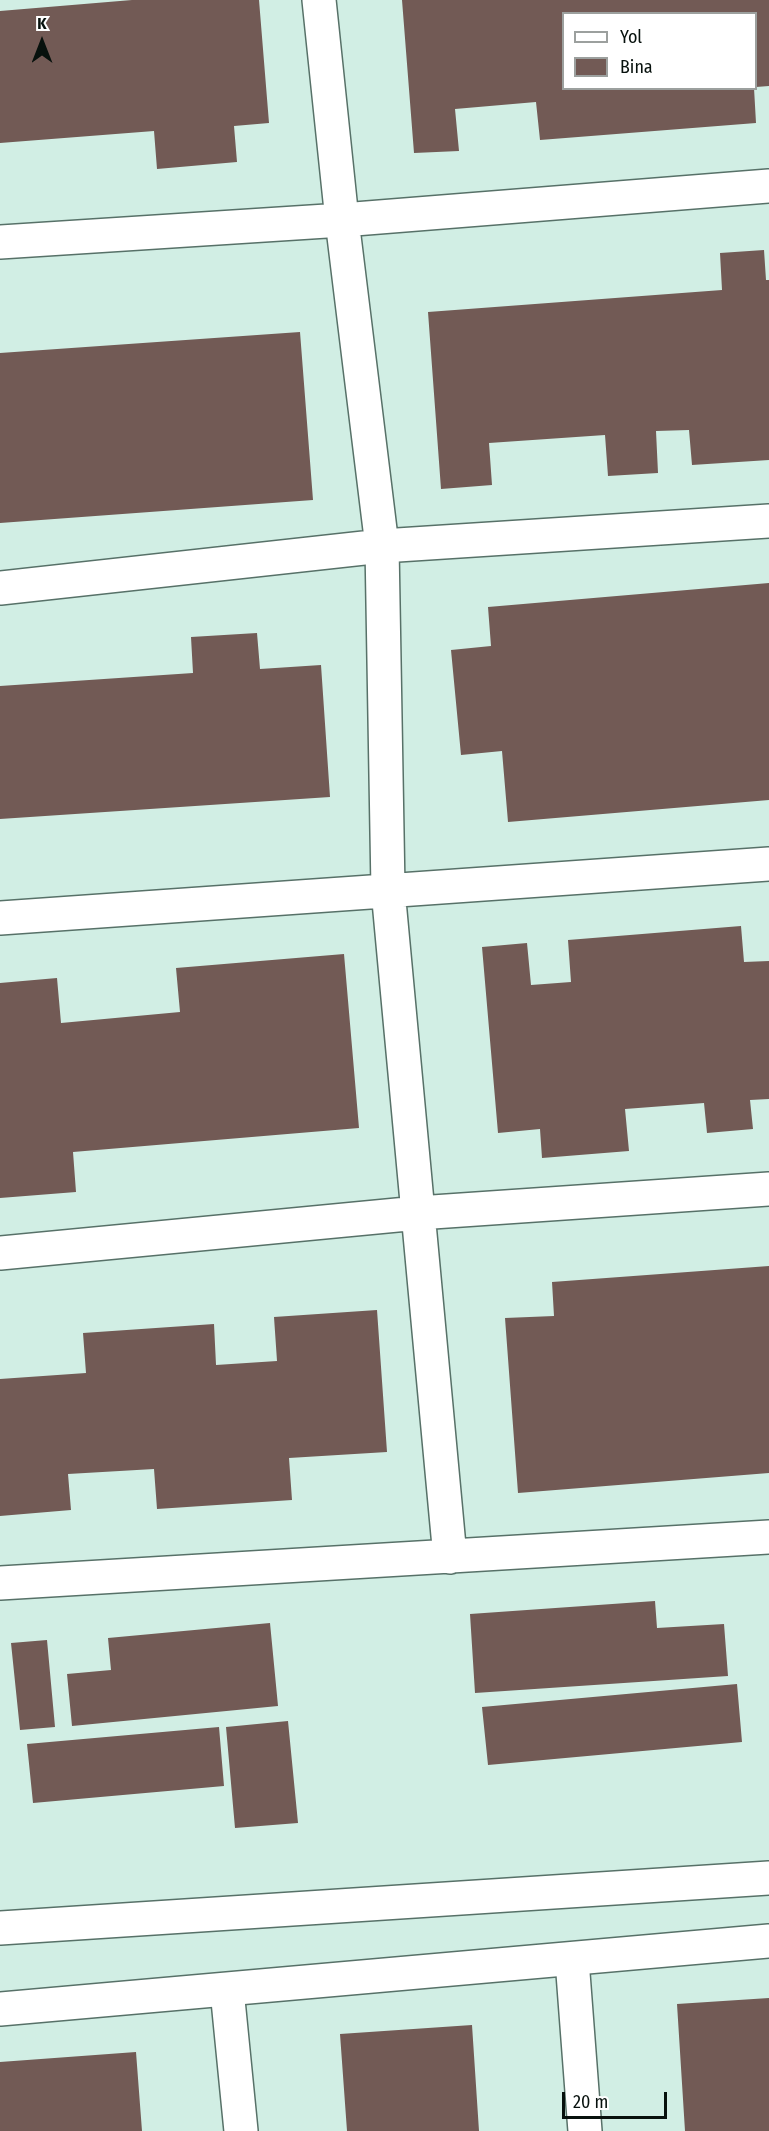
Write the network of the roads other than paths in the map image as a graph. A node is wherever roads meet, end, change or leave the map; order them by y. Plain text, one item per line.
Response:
1 (320, 0) edge
2 (769, 186) edge
3 (342, 220) junction
4 (0, 242) edge
5 (769, 521) edge
6 (382, 546) junction
7 (0, 588) edge
8 (769, 864) edge
9 (388, 890) junction
10 (0, 918) edge
11 (769, 1189) edge
12 (418, 1213) junction
13 (0, 1253) edge
14 (769, 1537) edge
15 (450, 1557) junction
16 (0, 1583) edge
17 (769, 1878) edge
18 (0, 1928) edge
19 (769, 1941) edge
20 (572, 1960) junction
21 (227, 1990) junction
22 (0, 2009) edge
23 (241, 2131) edge
24 (585, 2131) edge

1 - 3 street
2 - 3 street
3 - 4 street
3 - 6 street
5 - 6 street
6 - 7 street
6 - 9 street
8 - 9 street
9 - 10 street
9 - 12 street
11 - 12 street
12 - 13 street
12 - 15 street
14 - 15 street
15 - 16 street
17 - 18 street
19 - 20 street
20 - 21 street
20 - 24 street
21 - 22 street
21 - 23 street

